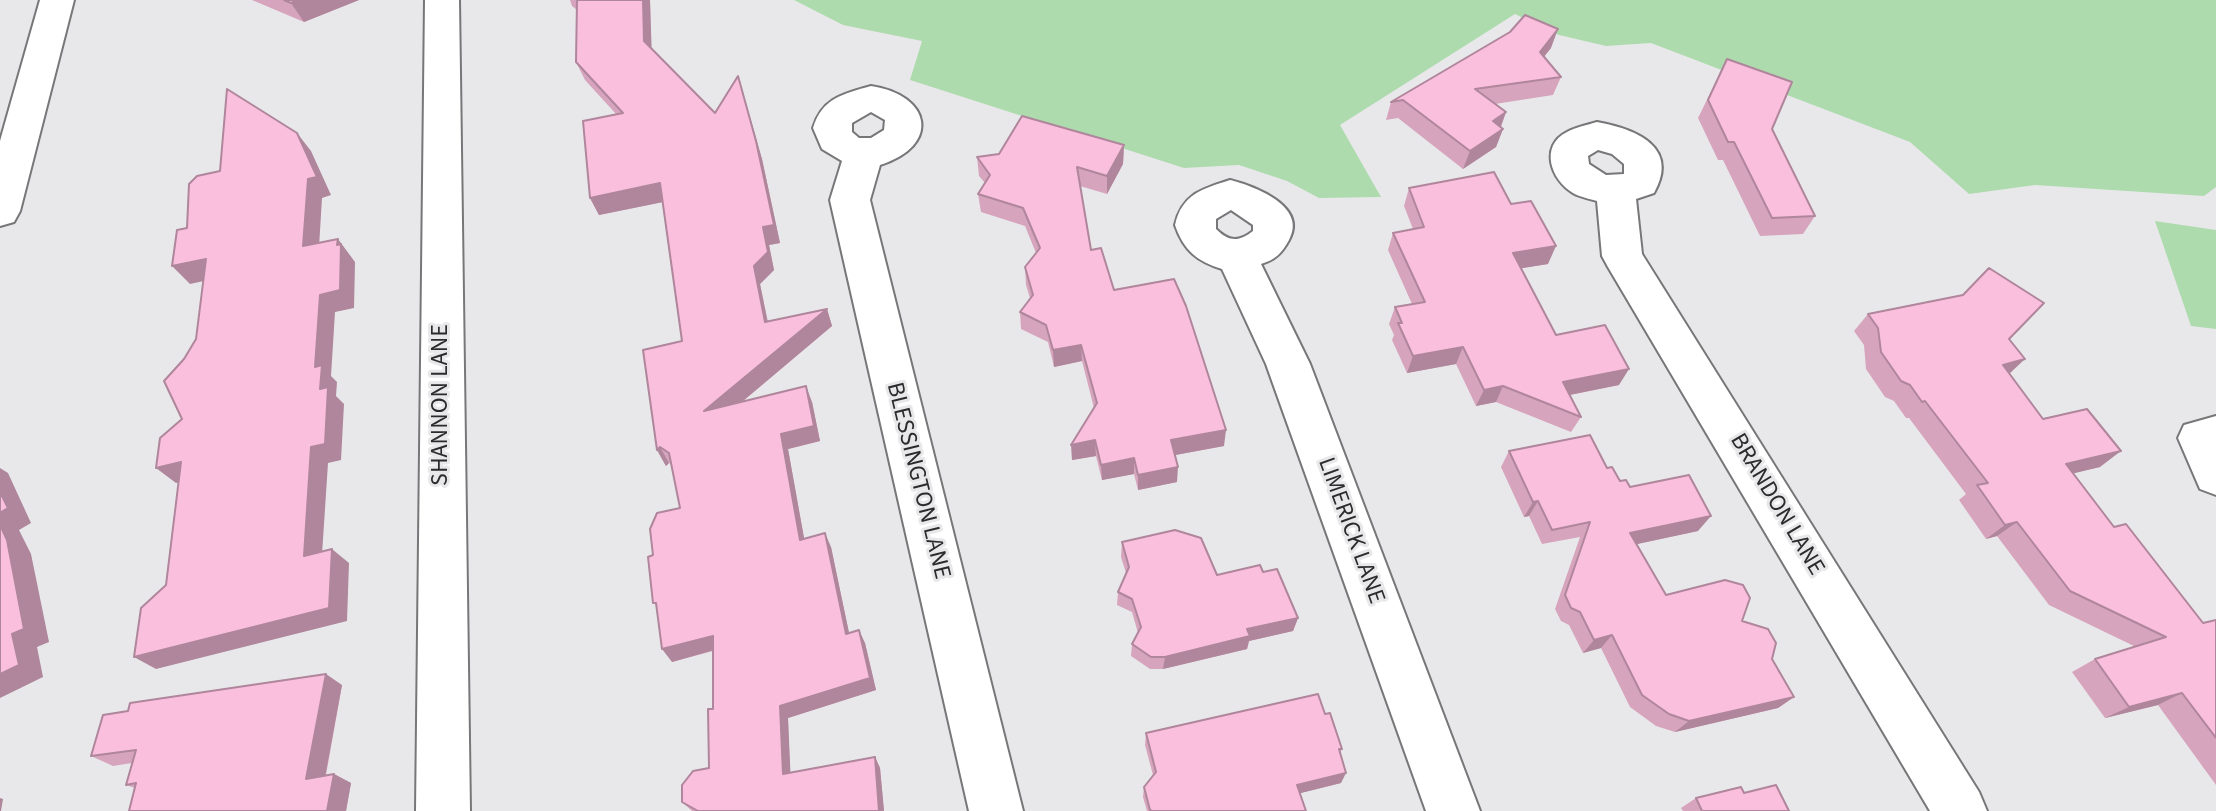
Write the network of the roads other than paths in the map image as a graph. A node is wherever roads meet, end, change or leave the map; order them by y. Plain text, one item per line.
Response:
1 (57, 0) edge
2 (442, 0) edge
3 (864, 153) dead end
4 (1616, 192) dead end
5 (0, 211) edge
6 (1236, 255) dead end
7 (443, 811) edge
8 (996, 811) edge
9 (1453, 811) edge
10 (1960, 811) edge

1 - 5 street
2 - 7 street, SHANNON LANE
3 - 8 street, BLESSINGTON LANE
4 - 10 street, BRANDON LANE
6 - 9 street, LIMERICK LANE

